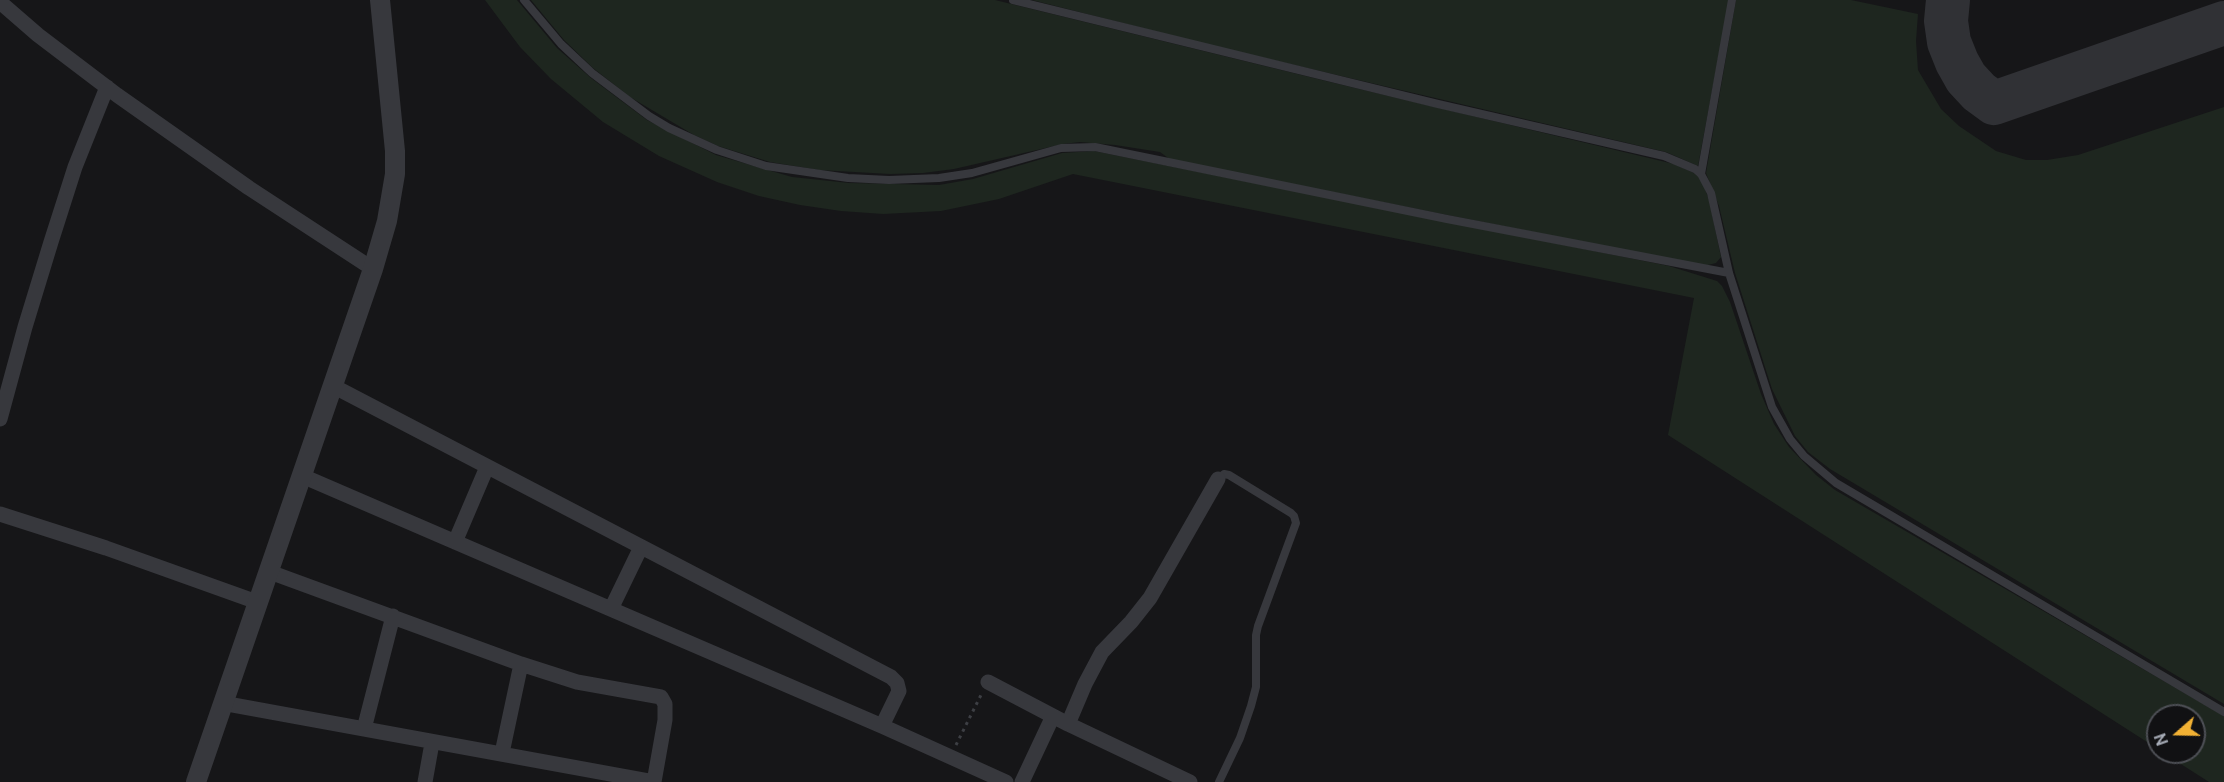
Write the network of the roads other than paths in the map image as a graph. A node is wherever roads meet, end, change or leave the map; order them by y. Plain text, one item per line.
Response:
1 (380, 0) edge
2 (524, 0) edge
3 (1012, 0) edge
4 (1732, 0) edge
5 (0, 2) edge
6 (107, 87) junction
7 (1701, 174) junction
8 (373, 269) junction
9 (1729, 273) junction
10 (331, 385) junction
11 (0, 419) edge
12 (487, 466) junction
13 (300, 475) junction
14 (1218, 479) joint
15 (0, 514) edge
16 (455, 542) junction
17 (641, 547) junction
18 (267, 571) junction
19 (257, 602) junction
20 (611, 609) junction
21 (393, 616) junction
22 (521, 664) junction
23 (988, 682) road end
24 (222, 704) junction
25 (2224, 712) edge
26 (1053, 716) junction
27 (1068, 724) junction
28 (882, 726) junction
29 (364, 729) junction
30 (432, 743) junction
31 (502, 753) junction
32 (196, 782) edge
33 (425, 782) edge
34 (654, 782) edge
35 (1006, 782) edge
36 (1022, 782) edge
37 (1190, 782) edge
38 (1219, 782) edge

1 - 8 street
2 - 9 lane
3 - 7 lane
4 - 7 lane
5 - 6 street
6 - 8 street
6 - 11 street
7 - 9 lane
8 - 10 street
9 - 25 lane
10 - 12 street
10 - 13 street
12 - 16 street
12 - 17 street
13 - 16 street
13 - 18 street
14 - 27 street
14 - 38 lane
15 - 19 street
16 - 20 street
17 - 20 street
17 - 28 street
18 - 19 street
18 - 21 street
19 - 24 street
20 - 28 street
21 - 22 street
21 - 29 street
22 - 31 street
22 - 34 street
23 - 26 street
24 - 29 street
24 - 32 street
26 - 27 street
26 - 36 street
27 - 37 street
28 - 35 street
29 - 30 street
30 - 31 street
30 - 33 street
31 - 34 street

